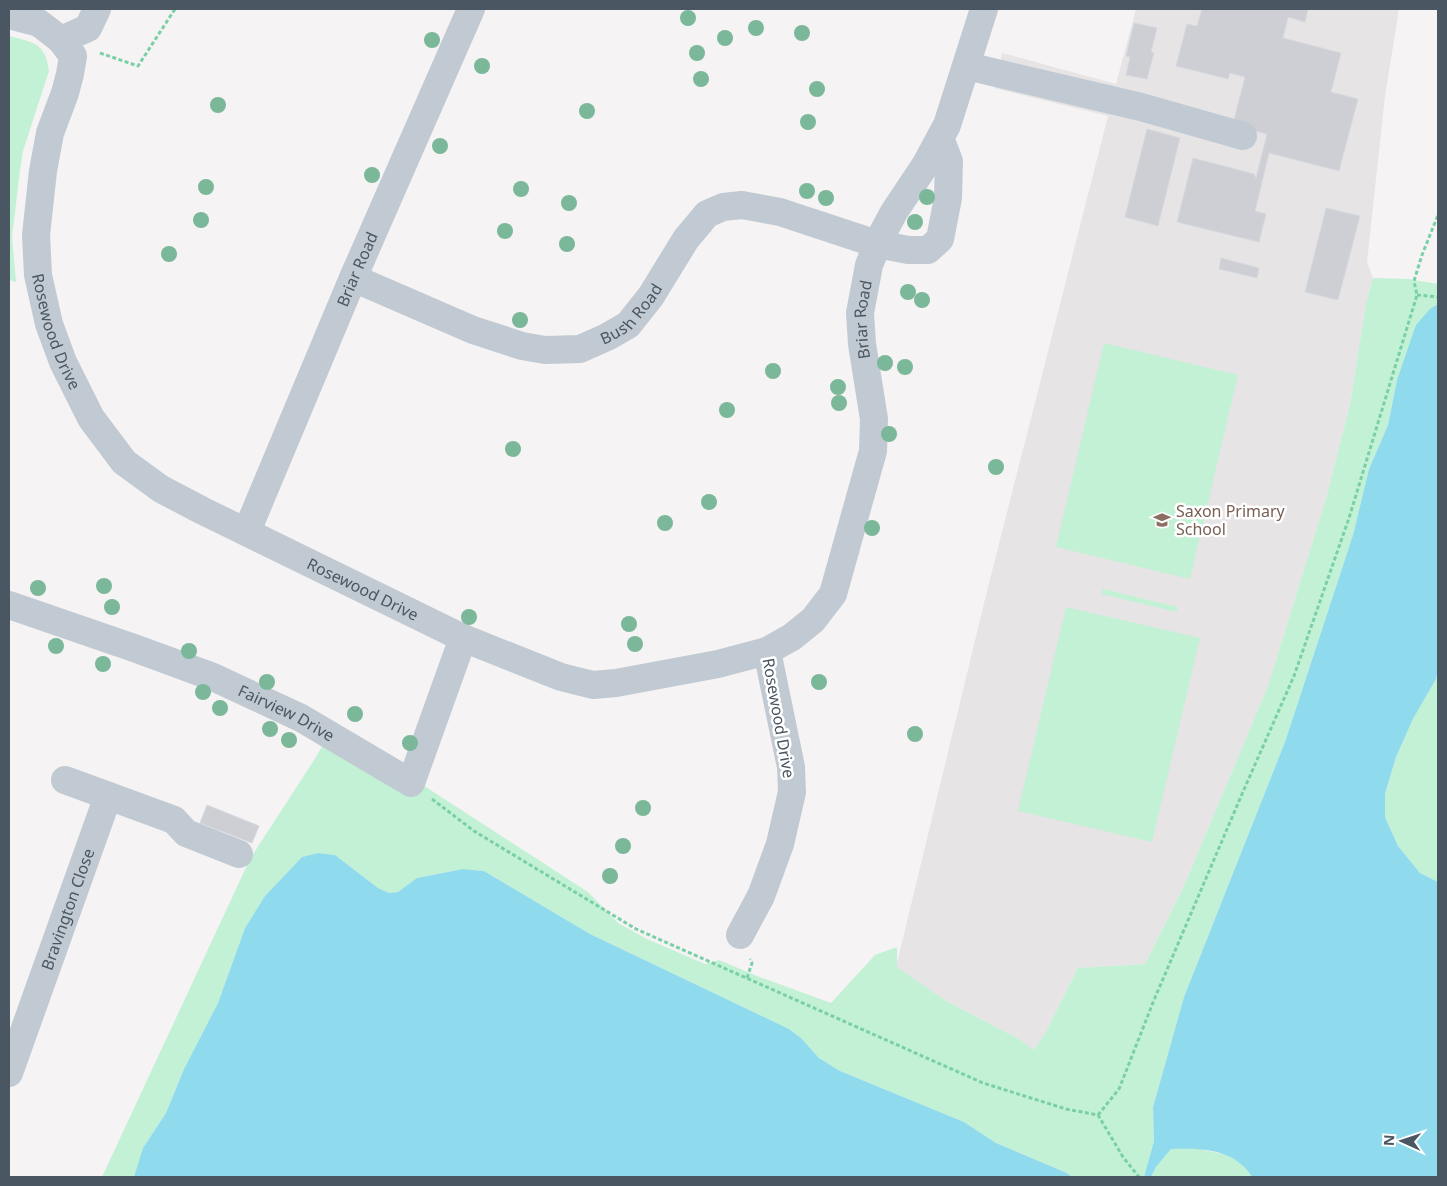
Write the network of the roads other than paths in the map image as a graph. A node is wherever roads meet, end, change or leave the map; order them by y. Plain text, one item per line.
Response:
1 (97, 9) edge
2 (471, 9) edge
3 (984, 9) edge
4 (9, 15) edge
5 (61, 40) junction
6 (967, 66) junction
7 (1243, 136) dead end
8 (940, 138) junction
9 (877, 244) junction
10 (353, 278) junction
11 (247, 532) junction
12 (9, 605) edge
13 (463, 638) junction
14 (767, 651) junction
15 (65, 780) dead end
16 (108, 796) junction
17 (239, 854) dead end
18 (740, 936) dead end
19 (18, 1019) edge
20 (9, 1073) edge

1 - 5 street
2 - 10 street, Briar Road
3 - 6 street, Briar Road
4 - 5 street, Rosewood Drive
5 - 11 street, Rosewood Drive
6 - 7 street
6 - 8 street, Briar Road
8 - 9 street, Briar Road
8 - 9 street, Bush Road
9 - 10 street, Bush Road
9 - 14 street, Briar Road
10 - 11 street, Briar Road
11 - 13 street, Rosewood Drive
12 - 13 street, Fairview Drive
13 - 14 street, Rosewood Drive
14 - 18 street, Rosewood Drive
15 - 16 street
16 - 17 street
16 - 19 street, Bravington Close
19 - 20 street, Bravington Close

